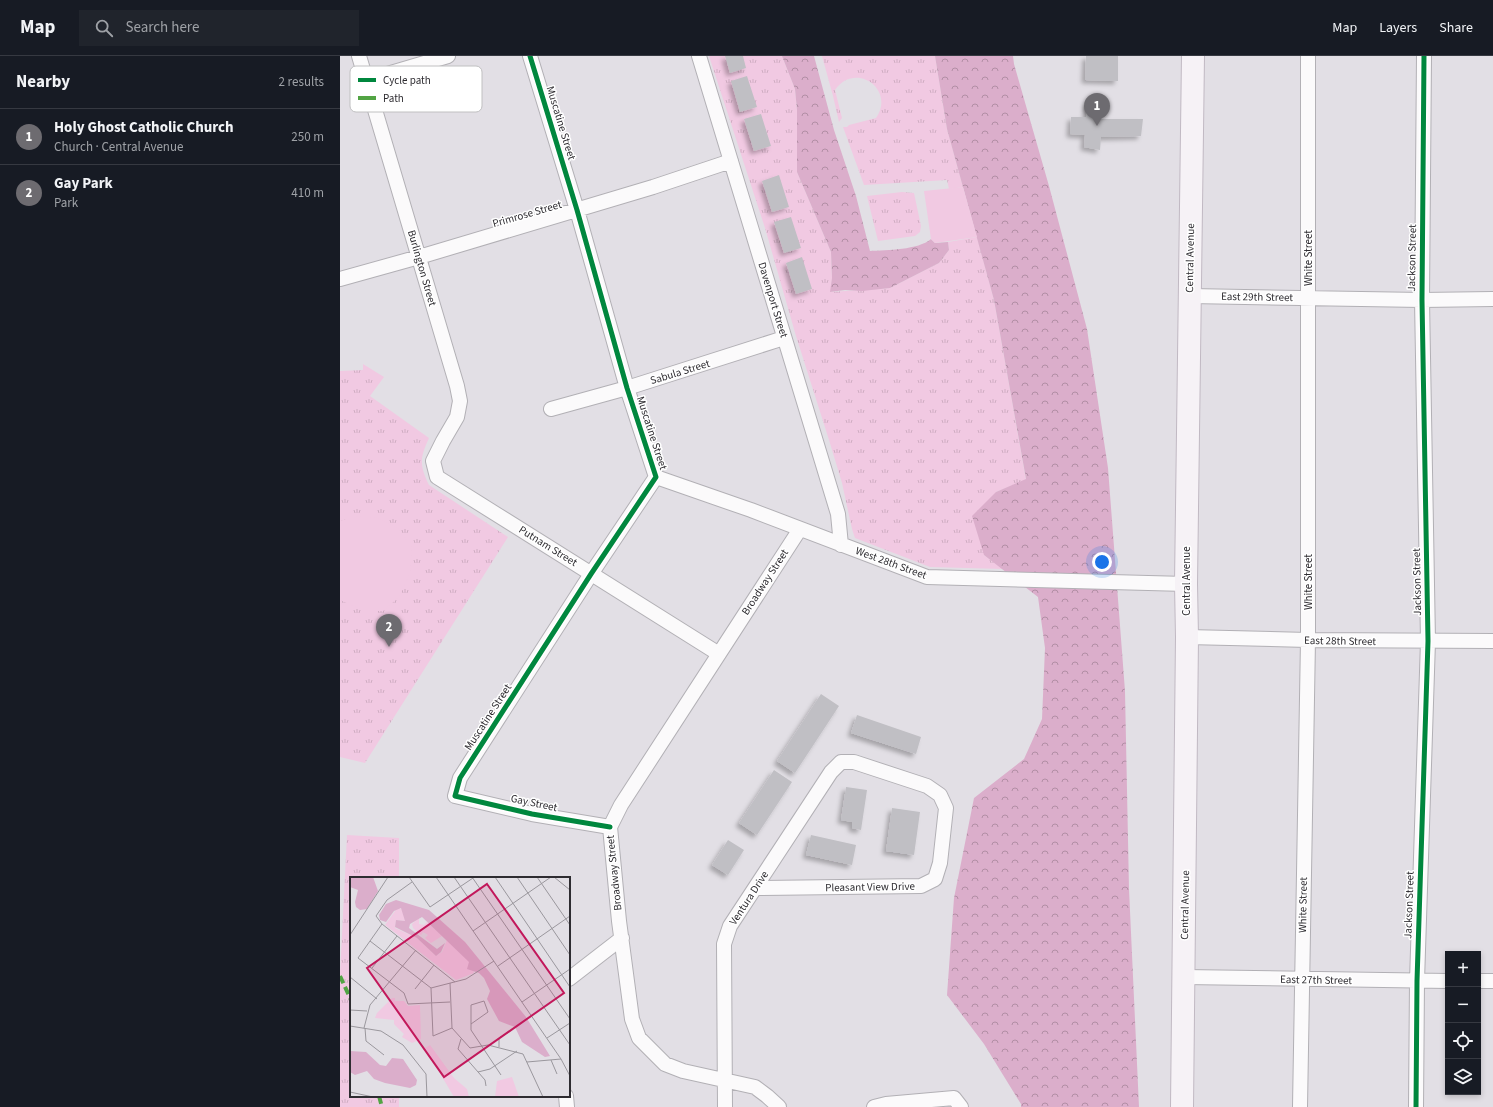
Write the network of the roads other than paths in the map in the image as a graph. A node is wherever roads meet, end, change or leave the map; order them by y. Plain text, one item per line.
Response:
1 (359, 56) edge
2 (448, 56) edge
3 (530, 56) edge
4 (699, 56) edge
5 (1192, 56) edge
6 (1308, 56) edge
7 (1424, 56) edge
8 (362, 66) edge
9 (414, 66) edge
10 (376, 112) edge
11 (731, 161) junction
12 (577, 210) junction
13 (419, 257) junction
14 (340, 279) edge
15 (1190, 296) junction
16 (1308, 298) junction
17 (1493, 299) edge
18 (1422, 300) junction
19 (784, 338) junction
20 (627, 388) junction
21 (551, 409) dead end
22 (437, 477) joint
23 (656, 477) junction
24 (800, 529) junction
25 (841, 545) junction
26 (591, 574) junction
27 (1186, 584) junction
28 (1187, 638) junction
29 (1308, 640) junction
30 (1428, 641) junction
31 (1493, 641) edge
32 (719, 654) junction
33 (840, 762) joint
34 (455, 796) joint
35 (610, 827) junction
36 (755, 888) junction
37 (622, 938) junction
38 (1184, 977) junction
39 (570, 978) edge
40 (1301, 980) junction
41 (1416, 981) junction
42 (1445, 981) edge
43 (1481, 981) edge
44 (1493, 981) edge
45 (725, 1079) junction
46 (566, 1097) edge
47 (567, 1107) edge
48 (725, 1107) edge
49 (778, 1107) edge
50 (874, 1107) edge
51 (961, 1107) edge
52 (1182, 1107) edge
53 (1300, 1107) edge
54 (1416, 1107) edge

1 - 8 street, Burlington Street
2 - 9 street
3 - 12 street, Muscatine Street
4 - 11 street, Davenport Street
5 - 15 main road, Central Avenue
6 - 16 street, White Street
7 - 18 street, Jackson Street
10 - 13 street, Burlington Street
11 - 12 street, Primrose Street
11 - 19 street, Davenport Street
12 - 13 street, Primrose Street
12 - 20 street, Muscatine Street
13 - 14 street, Primrose Street
13 - 22 street, Burlington Street
15 - 16 street, East 29th Street
15 - 27 main road, Central Avenue
16 - 18 street, East 29th Street
16 - 29 street, White Street
17 - 18 street, East 29th Street
18 - 30 street, Jackson Street
19 - 20 street, Sabula Street
19 - 25 street, Davenport Street
20 - 21 street, Sabula Street
20 - 23 street, Muscatine Street
22 - 26 street, Putnam Street
23 - 24 street, West 28th Street
23 - 26 street, Muscatine Street
24 - 25 street, West 28th Street
24 - 32 street, Broadway Street
25 - 27 street, West 28th Street
26 - 32 street, Putnam Street
26 - 34 street, Muscatine Street
27 - 28 main road, Central Avenue
28 - 29 street, East 28th Street
28 - 38 main road, Central Avenue
29 - 30 street, East 28th Street
29 - 40 street, White Street
30 - 31 street, East 28th Street
30 - 41 street, Jackson Street
32 - 35 street, Broadway Street
33 - 36 street, Ventura Drive
33 - 36 street, Pleasant View Drive
34 - 35 street, Gay Street
35 - 37 street, Broadway Street
36 - 45 street, Ventura Drive
37 - 39 street
37 - 45 street, Broadway Street
38 - 40 street, East 27th Street
38 - 52 main road, Central Avenue
40 - 41 street, East 27th Street
40 - 53 street, White Street
41 - 42 street, East 27th Street
41 - 54 street, Jackson Street
43 - 44 street
45 - 48 street, Ventura Drive
45 - 49 street, Broadway Street
46 - 47 street
50 - 51 street

